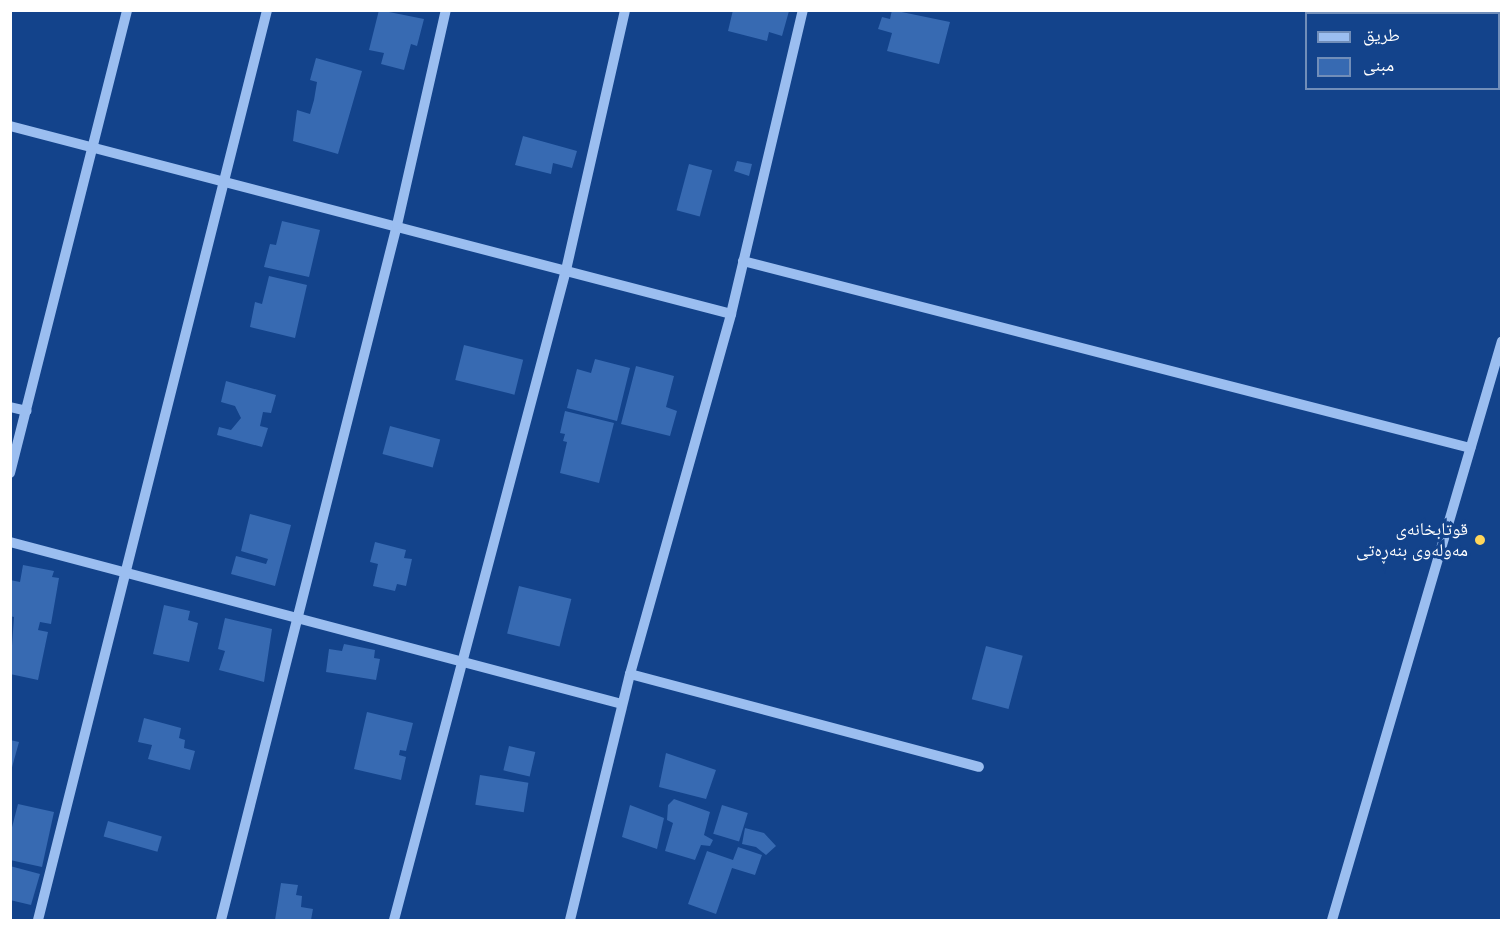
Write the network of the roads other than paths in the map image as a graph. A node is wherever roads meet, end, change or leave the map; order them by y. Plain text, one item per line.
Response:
1 (127, 10) edge
2 (267, 10) edge
3 (446, 10) edge
4 (625, 10) edge
5 (803, 10) edge
6 (10, 126) edge
7 (94, 150) junction
8 (227, 180) junction
9 (397, 225) junction
10 (743, 261) junction
11 (566, 270) junction
12 (731, 314) junction
13 (1502, 341) edge
14 (10, 407) edge
15 (27, 411) junction
16 (1470, 448) junction
17 (10, 473) edge
18 (10, 542) edge
19 (128, 570) junction
20 (298, 616) junction
21 (462, 662) junction
22 (630, 674) junction
23 (622, 704) junction
24 (979, 767) dead end
25 (38, 921) edge
26 (221, 921) edge
27 (394, 921) edge
28 (570, 921) edge
29 (1332, 921) edge

1 - 7 street
2 - 8 street
3 - 9 street
4 - 11 street
5 - 10 street
6 - 7 street
7 - 8 street
7 - 15 street
8 - 9 street
8 - 19 street
9 - 11 street
9 - 20 street
10 - 12 street
10 - 16 street
11 - 12 street
11 - 21 street
12 - 22 street
13 - 16 street
14 - 15 street
15 - 17 street
16 - 29 street
18 - 19 street
19 - 20 street
19 - 25 street
20 - 21 street
20 - 26 street
21 - 23 street
21 - 27 street
22 - 23 street
22 - 24 street
23 - 28 street

